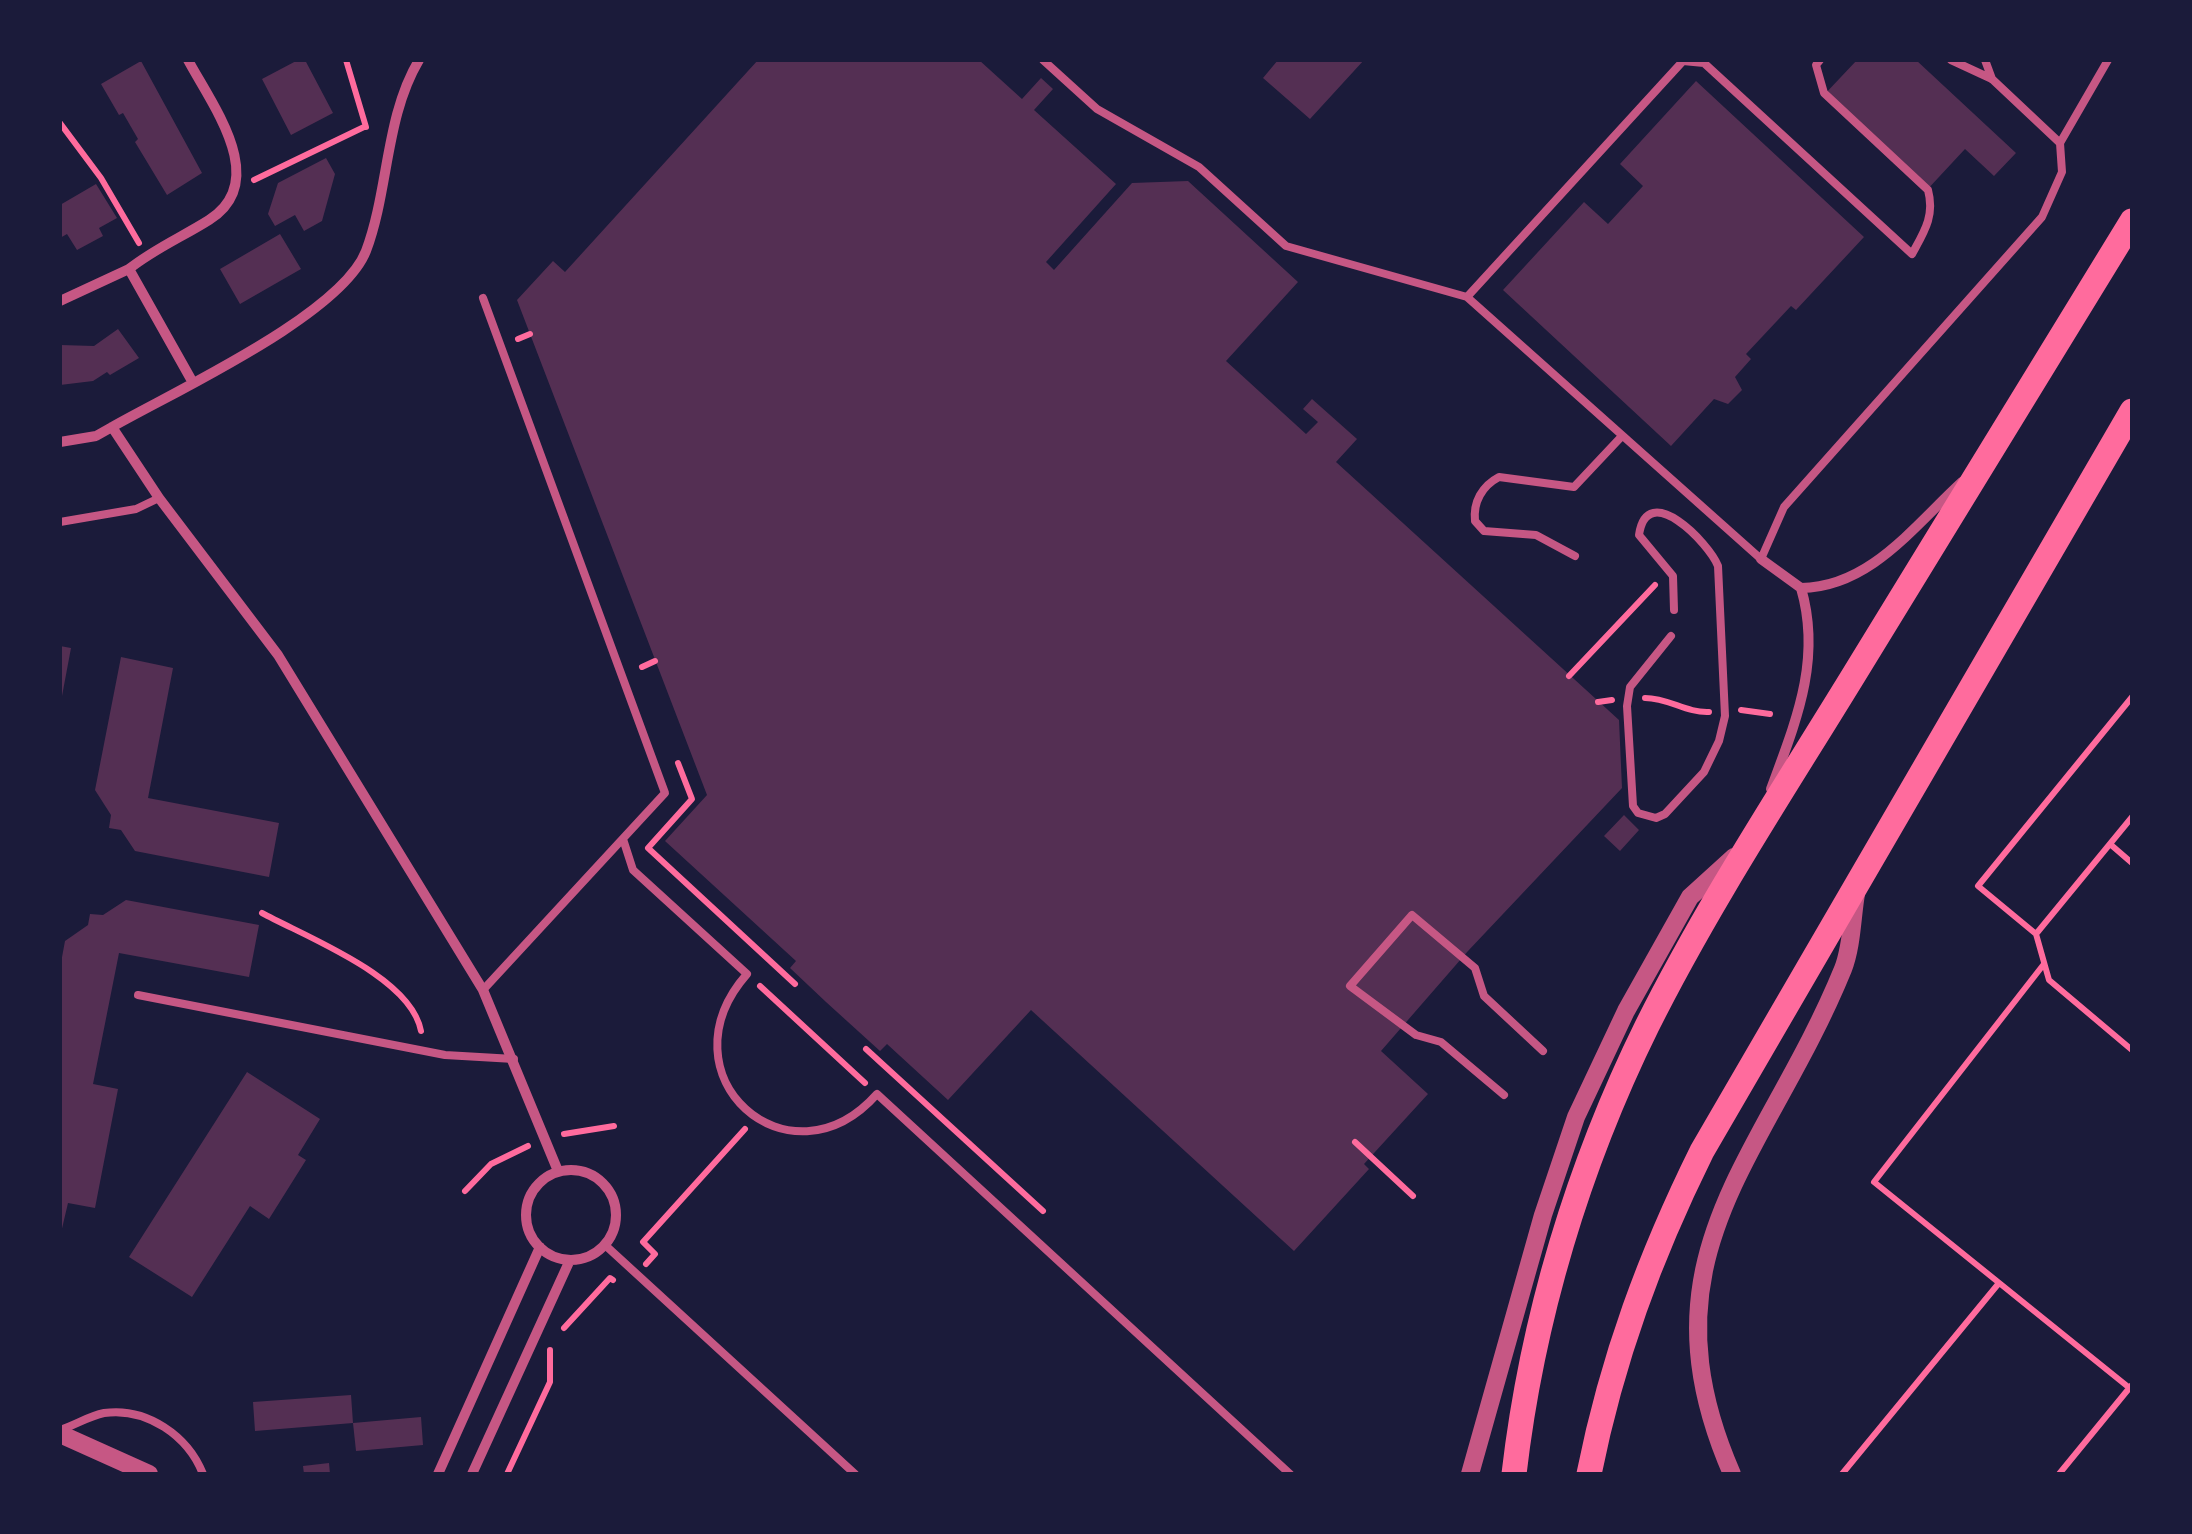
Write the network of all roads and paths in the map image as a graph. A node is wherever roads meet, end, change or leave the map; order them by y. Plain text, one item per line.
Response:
1 (188, 60) edge
2 (419, 60) edge
3 (1043, 60) edge
4 (1820, 60) edge
5 (1951, 60) edge
6 (1985, 60) edge
7 (2108, 60) edge
8 (347, 63) edge
9 (1992, 79) junction
10 (396, 119) junction
11 (60, 123) edge
12 (364, 127) junction
13 (2060, 143) junction
14 (235, 190) junction
15 (2132, 221) edge
16 (146, 256) junction
17 (128, 269) junction
18 (1466, 297) junction
19 (483, 298) dead end
20 (60, 301) edge
21 (530, 334) dead end
22 (518, 339) dead end
23 (192, 381) junction
24 (2132, 411) edge
25 (112, 427) junction
26 (1622, 436) junction
27 (60, 442) edge
28 (1985, 461) junction
29 (159, 498) junction
30 (60, 522) edge
31 (1575, 556) dead end
32 (1761, 559) junction
33 (1673, 576) junction
34 (1800, 588) junction
35 (1674, 610) dead end
36 (1671, 636) dead end
37 (656, 661) dead end
38 (642, 667) dead end
39 (1570, 676) dead end
40 (2132, 697) edge
41 (1628, 699) junction
42 (1598, 702) dead end
43 (1725, 711) junction
44 (1770, 714) dead end
45 (2132, 817) edge
46 (623, 839) junction
47 (1753, 839) junction
48 (2110, 844) junction
49 (2132, 862) edge
50 (1856, 892) junction
51 (262, 913) dead end
52 (2036, 934) junction
53 (2044, 964) junction
54 (747, 974) junction
55 (483, 990) junction
56 (138, 995) dead end
57 (866, 1049) dead end
58 (2132, 1050) edge
59 (1544, 1051) dead end
60 (425, 1052) junction
61 (514, 1059) junction
62 (877, 1094) junction
63 (1504, 1095) dead end
64 (1355, 1142) dead end
65 (558, 1172) junction
66 (1413, 1196) dead end
67 (1044, 1211) dead end
68 (605, 1245) junction
69 (540, 1247) junction
70 (570, 1260) junction
71 (1999, 1283) junction
72 (2131, 1388) edge
73 (60, 1432) edge
74 (149, 1474) edge
75 (203, 1474) edge
76 (438, 1474) edge
77 (472, 1474) edge
78 (855, 1474) edge
79 (1290, 1474) edge
80 (1470, 1474) edge
81 (1514, 1474) edge
82 (1589, 1474) edge
83 (1732, 1474) edge
84 (1842, 1474) edge
85 (2059, 1474) edge

1 - 14 street
2 - 10 street
3 - 18 lane
4 - 18 lane
5 - 9 lane
6 - 9 lane
7 - 13 lane
8 - 12 path
9 - 13 lane
10 - 12 path
10 - 23 street
11 - 16 path
12 - 14 path
13 - 32 lane
14 - 16 street
15 - 28 main road
16 - 17 street
17 - 20 street
17 - 23 street
18 - 26 lane
19 - 46 lane
21 - 22 path
23 - 25 street
24 - 50 main road
25 - 27 street
25 - 29 street
26 - 31 lane
26 - 32 lane
28 - 34 street
28 - 47 main road
29 - 30 lane
29 - 55 street
32 - 34 street
33 - 35 lane
33 - 39 path
33 - 43 lane
34 - 47 street
36 - 41 lane
37 - 38 path
40 - 52 path
41 - 42 path
41 - 43 path
41 - 43 lane
43 - 44 path
45 - 48 path
46 - 54 lane
46 - 55 lane
47 - 80 street
47 - 81 main road
48 - 49 path
48 - 52 path
50 - 82 main road
50 - 83 street
51 - 60 path
52 - 53 path
53 - 58 path
53 - 71 path
54 - 62 path
54 - 62 lane
55 - 61 street
56 - 60 lane
57 - 67 path
59 - 63 lane
60 - 61 lane
61 - 65 street
62 - 79 lane
64 - 66 path
65 - 68 street
65 - 69 street
68 - 70 street
68 - 78 lane
69 - 70 street
69 - 76 street
70 - 77 street
71 - 72 path
71 - 84 path
72 - 85 path
73 - 74 street
73 - 75 lane

